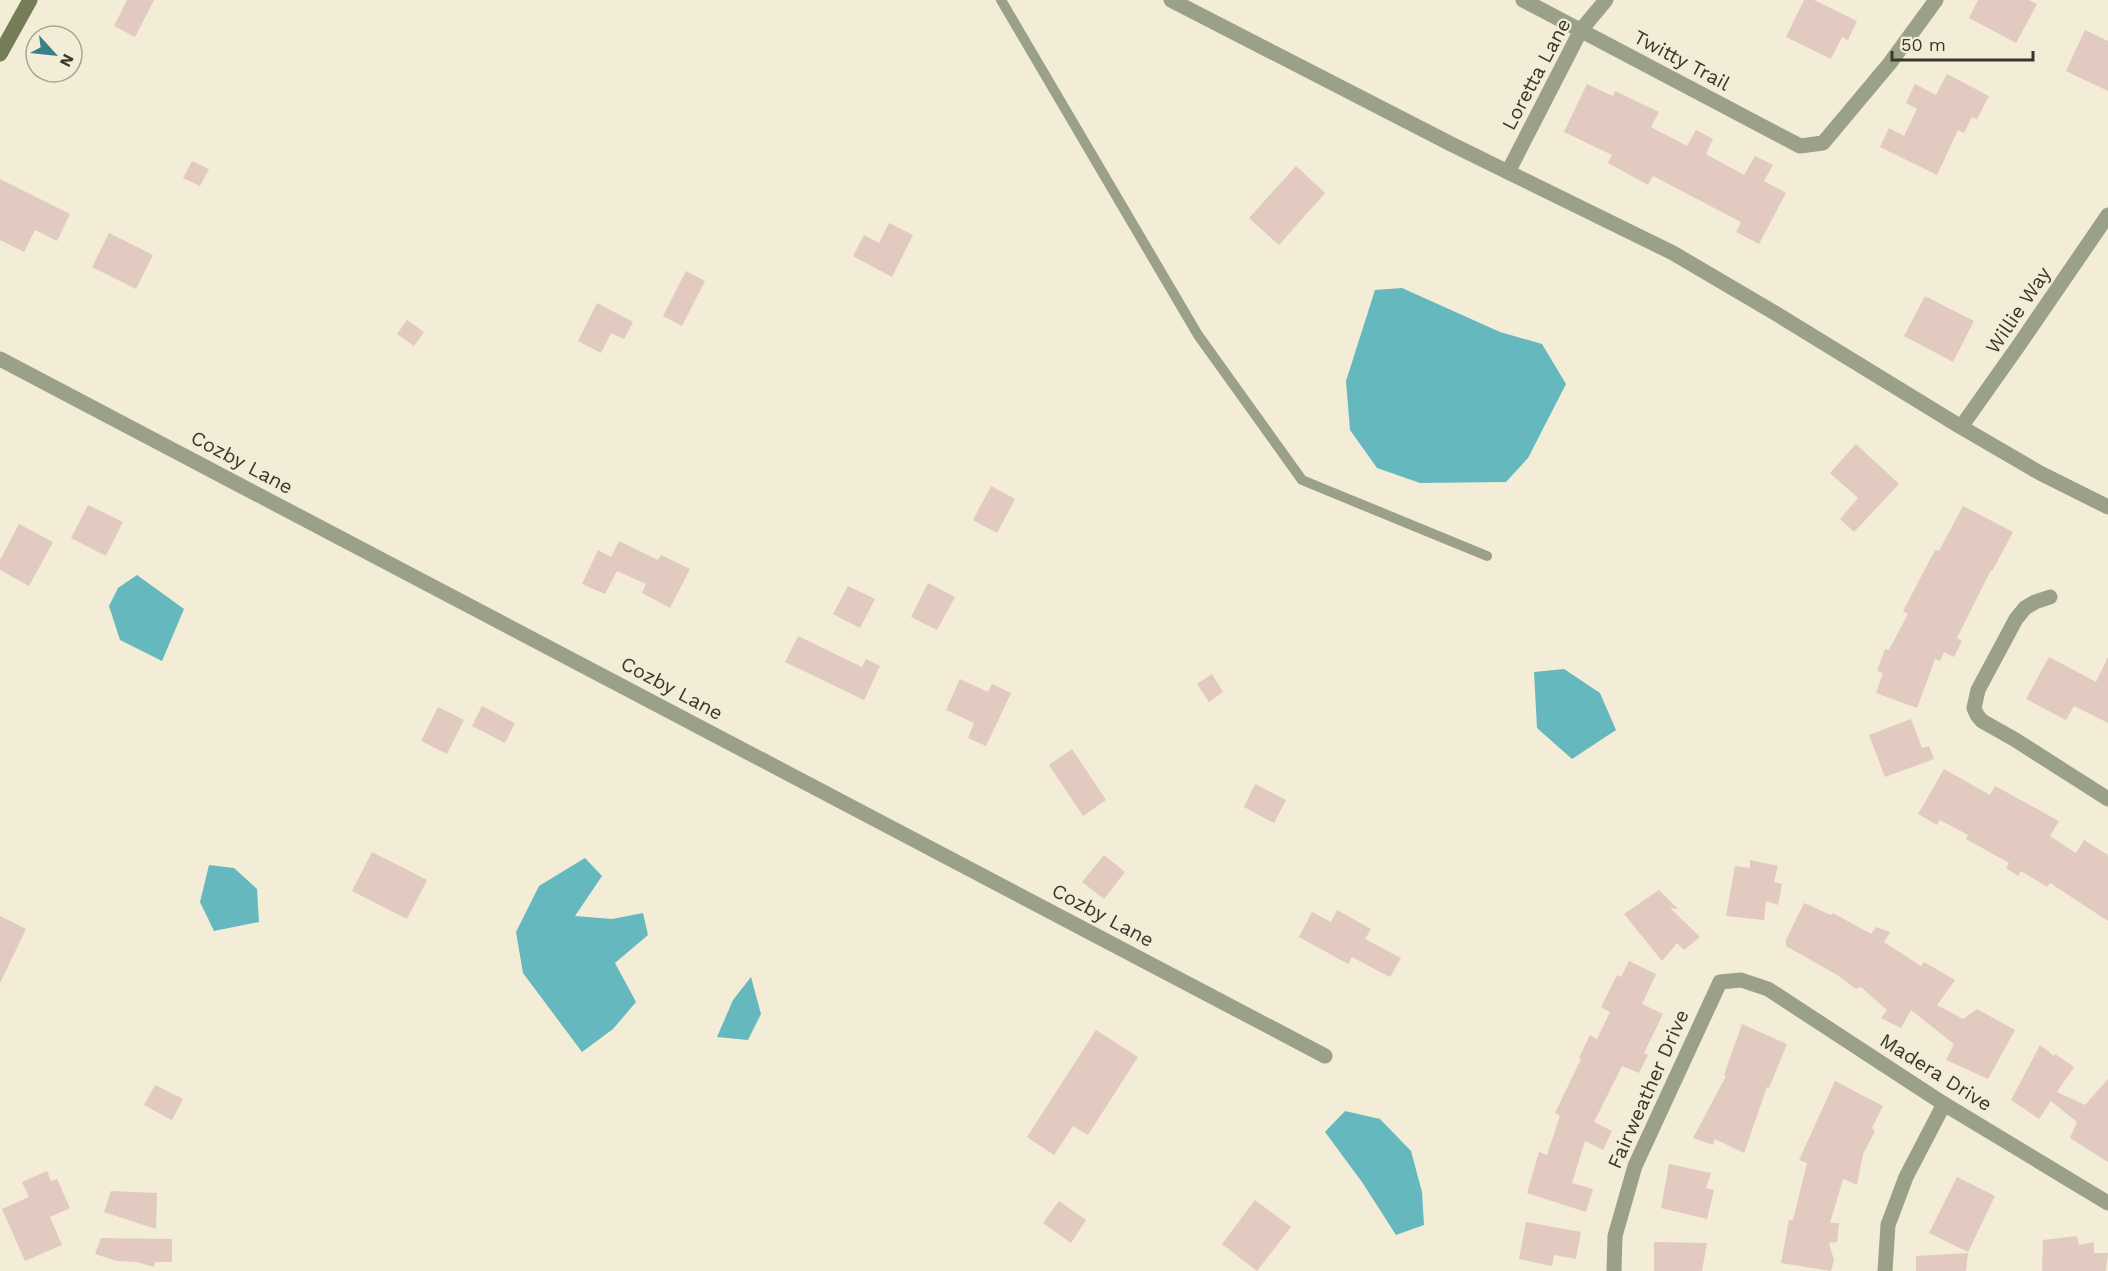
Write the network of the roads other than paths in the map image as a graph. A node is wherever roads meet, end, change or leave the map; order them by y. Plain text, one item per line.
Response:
1 (30, 0) edge
2 (1000, 0) edge
3 (1171, 0) edge
4 (1523, 0) edge
5 (1606, 0) edge
6 (1936, 0) edge
7 (1581, 30) junction
8 (0, 54) edge
9 (1508, 172) junction
10 (2108, 215) edge
11 (0, 359) edge
12 (1961, 427) junction
13 (2108, 507) edge
14 (1487, 556) dead end
15 (2050, 597) dead end
16 (2108, 799) edge
17 (1741, 980) joint
18 (1325, 1056) dead end
19 (1944, 1104) junction
20 (2108, 1203) edge
21 (1614, 1271) edge
22 (1885, 1271) edge

1 - 8 street
2 - 14 lane
3 - 9 street
4 - 7 street, Twitty Trail
5 - 7 street, Loretta Lane
6 - 7 street, Twitty Trail
7 - 9 street, Loretta Lane
9 - 12 street
10 - 12 street, Willie Way
11 - 18 street, Cozby Lane
12 - 13 street
15 - 16 street
17 - 19 street, Madera Drive
17 - 21 street, Fairweather Drive
19 - 20 street, Madera Drive
19 - 22 street

